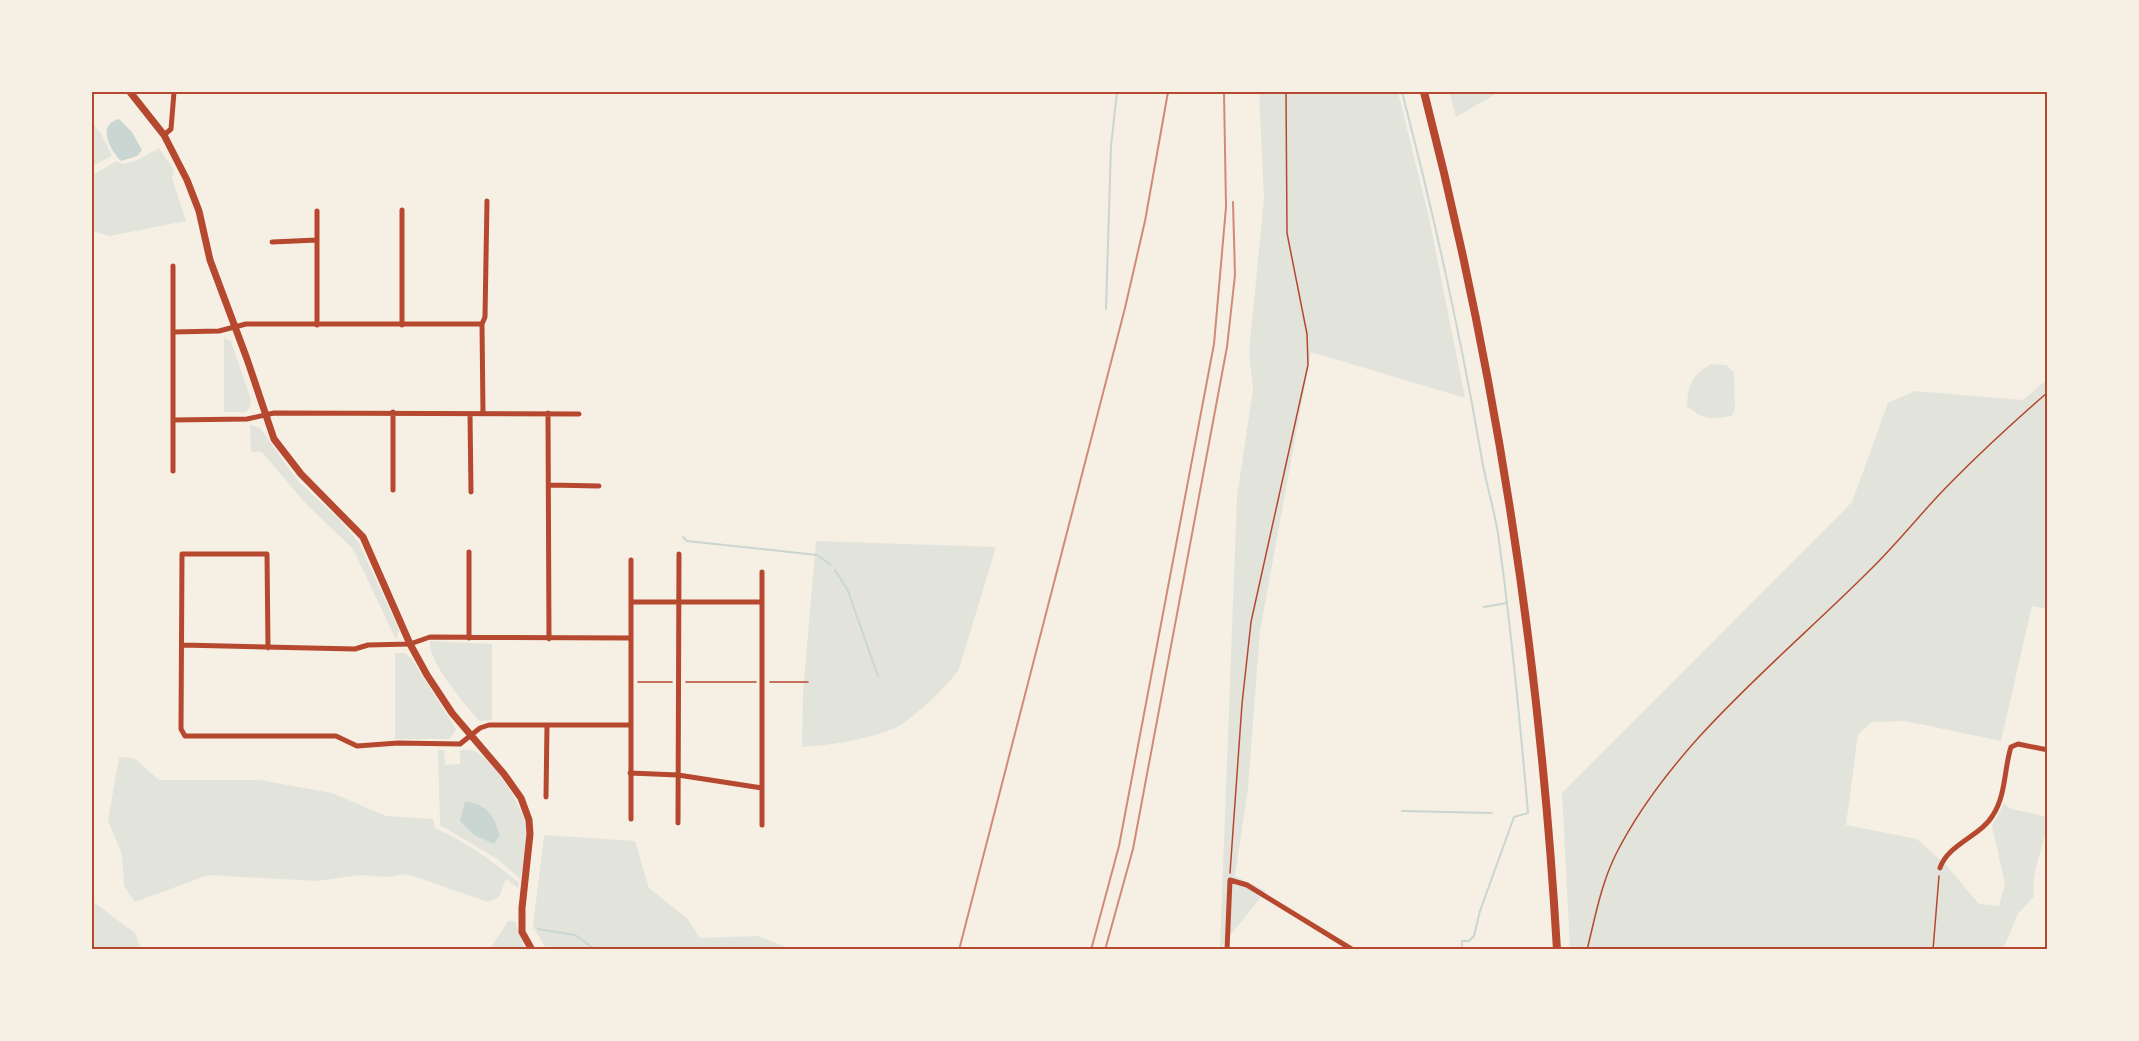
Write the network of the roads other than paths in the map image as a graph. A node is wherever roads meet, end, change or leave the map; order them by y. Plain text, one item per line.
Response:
1 (130, 92) edge
2 (174, 92) edge
3 (1424, 92) edge
4 (164, 135) junction
5 (487, 201) dead end
6 (402, 210) dead end
7 (317, 211) dead end
8 (317, 240) junction
9 (272, 242) dead end
10 (173, 266) dead end
11 (482, 324) junction
12 (317, 325) junction
13 (402, 325) junction
14 (234, 327) junction
15 (173, 332) junction
16 (393, 412) junction
17 (548, 413) junction
18 (470, 414) junction
19 (483, 414) junction
20 (579, 414) dead end
21 (265, 416) junction
22 (173, 420) junction
23 (173, 471) dead end
24 (549, 485) junction
25 (599, 486) dead end
26 (393, 490) dead end
27 (471, 492) dead end
28 (469, 552) dead end
29 (679, 554) dead end
30 (631, 560) dead end
31 (762, 572) dead end
32 (631, 602) junction
33 (679, 602) junction
34 (762, 602) junction
35 (469, 638) junction
36 (631, 638) junction
37 (549, 639) junction
38 (410, 644) junction
39 (182, 645) junction
40 (268, 648) junction
41 (631, 725) junction
42 (547, 726) junction
43 (471, 735) junction
44 (2048, 750) edge
45 (630, 773) junction
46 (678, 775) junction
47 (762, 788) junction
48 (546, 797) dead end
49 (630, 819) dead end
50 (678, 823) dead end
51 (762, 825) dead end
52 (1941, 868) road end
53 (532, 950) edge
54 (1227, 950) edge
55 (1353, 950) edge
56 (1557, 950) edge

1 - 4 street
2 - 4 street
3 - 56 main road
4 - 14 street
5 - 11 street
6 - 13 street
7 - 8 street
8 - 9 street
8 - 12 street
10 - 15 street
11 - 13 street
11 - 19 street
12 - 13 street
12 - 14 street
14 - 15 street
14 - 21 street
15 - 22 street
16 - 18 street
16 - 21 street
16 - 26 street
17 - 19 street
17 - 20 street
17 - 24 street
18 - 19 street
18 - 27 street
21 - 22 street
21 - 38 street
22 - 23 street
24 - 25 street
24 - 37 street
28 - 35 street
29 - 33 street
30 - 32 street
31 - 34 street
32 - 33 street
32 - 36 street
33 - 34 street
33 - 46 street
34 - 47 street
35 - 37 street
35 - 38 street
36 - 37 street
36 - 41 street
38 - 40 street
38 - 43 street
39 - 40 street
39 - 40 street
39 - 43 street
41 - 42 street
41 - 45 street
42 - 43 street
42 - 48 street
43 - 53 street
44 - 52 street
45 - 46 street
45 - 49 street
46 - 47 street
46 - 50 street
47 - 51 street
54 - 55 street

